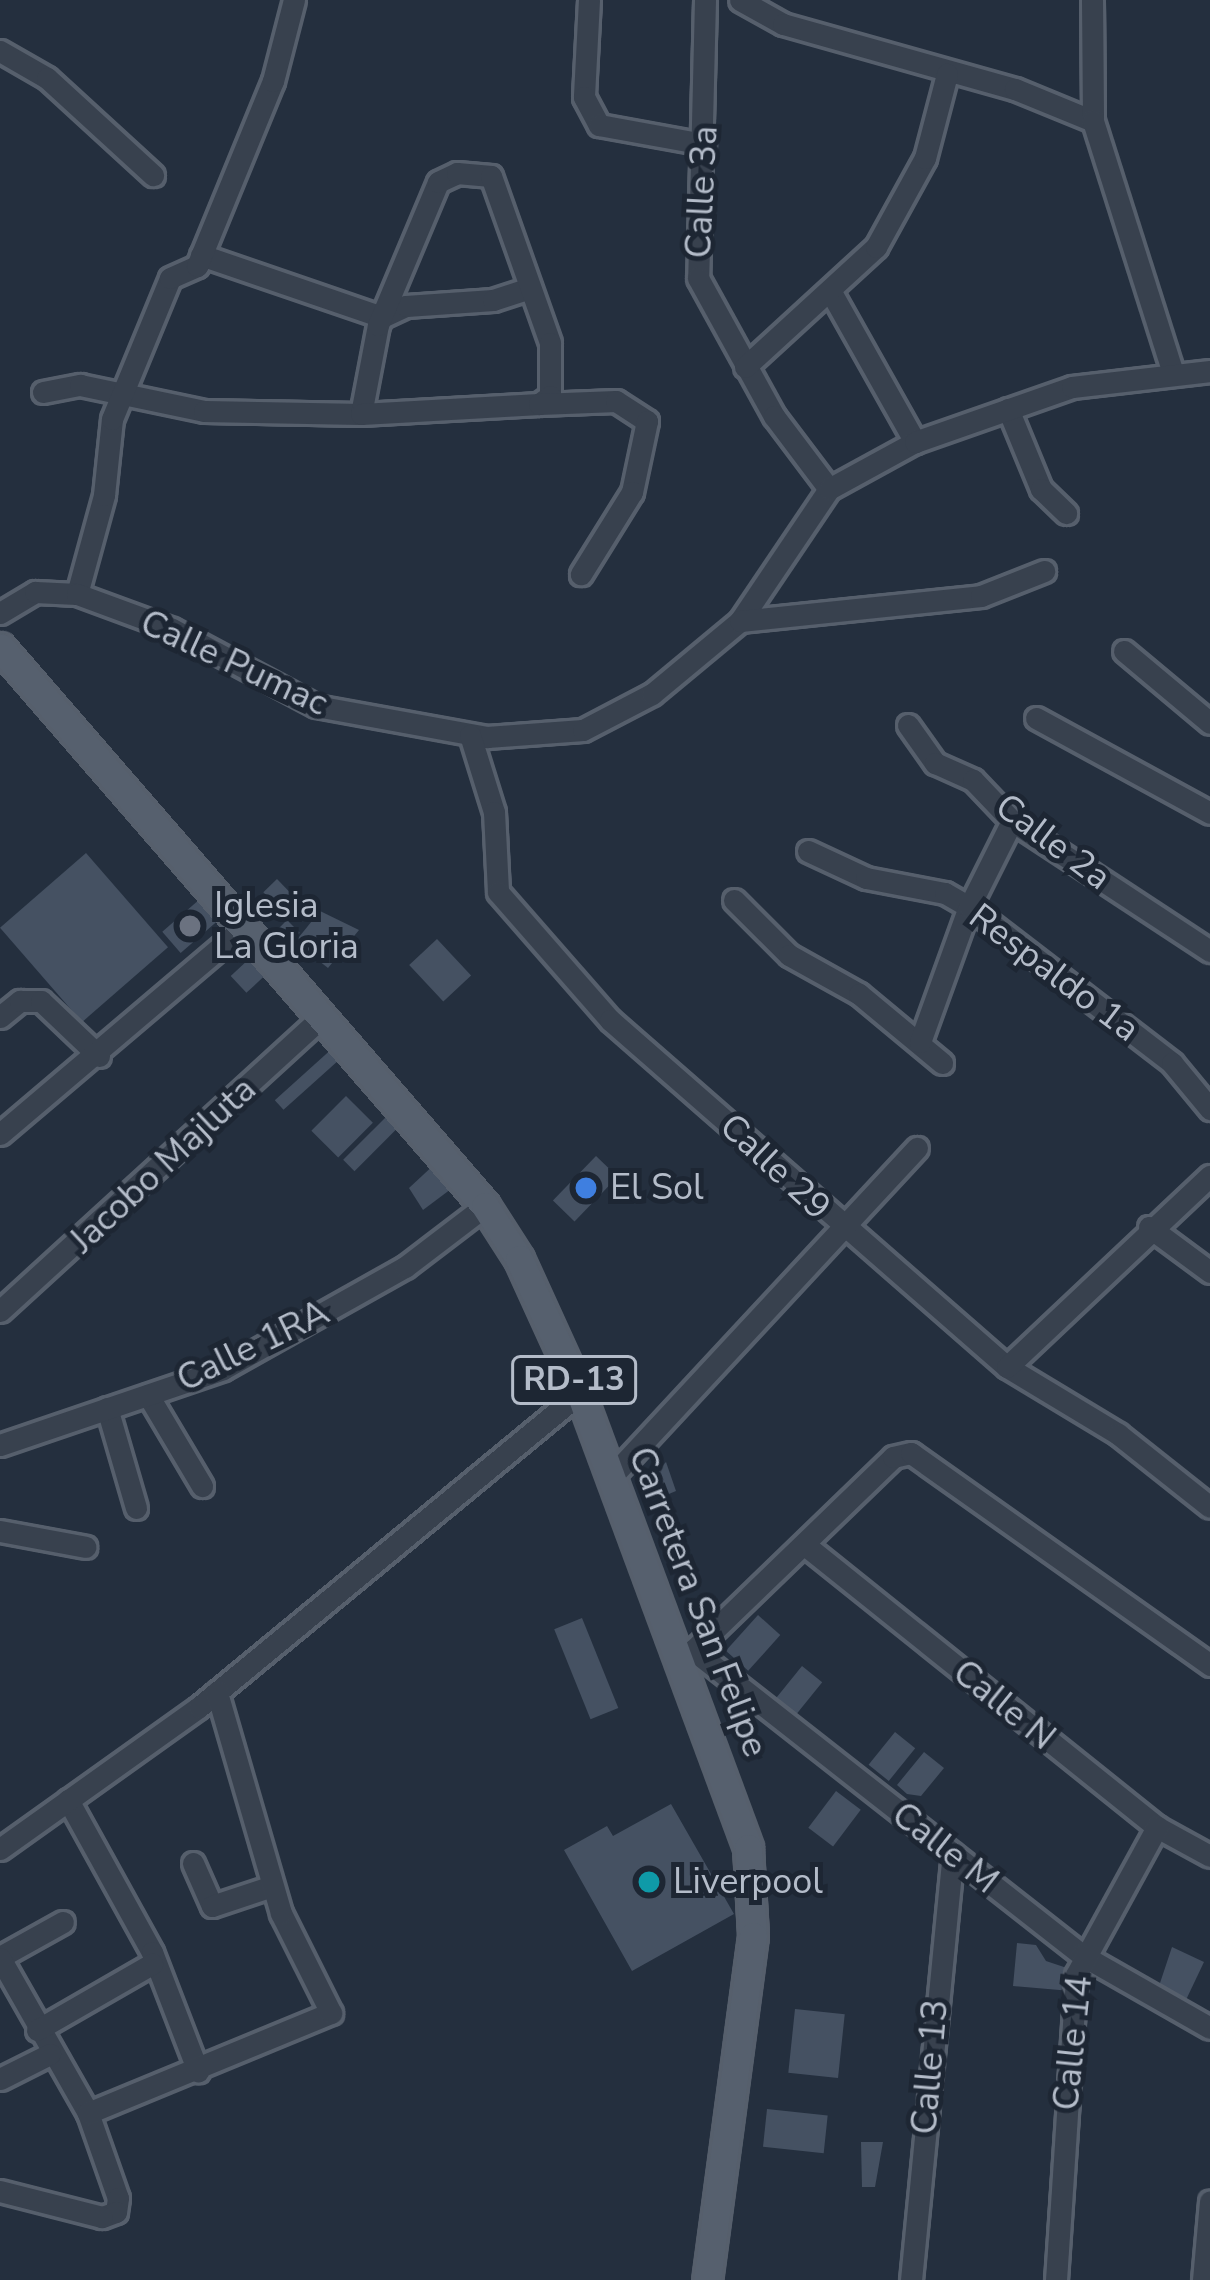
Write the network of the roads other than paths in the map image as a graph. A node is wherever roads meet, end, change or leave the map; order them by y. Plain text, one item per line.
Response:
1 (294, 0) edge
2 (589, 0) edge
3 (705, 0) edge
4 (740, 0) edge
5 (1092, 0) edge
6 (0, 51) edge
7 (947, 74) junction
8 (1094, 121) junction
9 (704, 144) junction
10 (153, 176) dead end
11 (201, 255) junction
12 (529, 288) junction
13 (832, 293) junction
14 (382, 317) junction
15 (746, 367) junction
16 (1210, 371) edge
17 (1173, 374) junction
18 (43, 392) dead end
19 (123, 394) junction
20 (538, 404) junction
21 (1008, 409) junction
22 (361, 414) junction
23 (915, 442) junction
24 (829, 489) junction
25 (1066, 513) dead end
26 (1044, 571) dead end
27 (581, 574) dead end
28 (77, 594) junction
29 (0, 613) edge
30 (740, 622) junction
31 (0, 647) edge
32 (1124, 651) dead end
33 (1036, 718) dead end
34 (1210, 723) edge
35 (908, 725) dead end
36 (470, 735) junction
37 (1210, 813) edge
38 (1012, 821) junction
39 (808, 851) dead end
40 (734, 900) dead end
41 (969, 907) junction
42 (244, 927) junction
43 (1210, 951) edge
44 (322, 1016) junction
45 (0, 1017) edge
46 (920, 1042) junction
47 (100, 1056) junction
48 (942, 1063) dead end
49 (1210, 1108) edge
50 (0, 1134) edge
51 (917, 1148) dead end
52 (1210, 1176) edge
53 (485, 1206) junction
54 (1149, 1227) junction
55 (840, 1229) junction
56 (1210, 1272) edge
57 (0, 1311) edge
58 (1007, 1367) junction
59 (580, 1393) junction
60 (148, 1395) junction
61 (107, 1408) junction
62 (0, 1444) edge
63 (613, 1476) junction
64 (202, 1486) dead end
65 (1210, 1507) edge
66 (136, 1508) dead end
67 (0, 1532) edge
68 (805, 1545) junction
69 (86, 1547) dead end
70 (687, 1656) junction
71 (1210, 1665) edge
72 (218, 1692) junction
73 (68, 1800) junction
74 (1156, 1827) junction
75 (0, 1849) edge
76 (953, 1854) junction
77 (1210, 1856) edge
78 (193, 1863) dead end
79 (272, 1886) junction
80 (63, 1922) dead end
81 (1082, 1955) junction
82 (0, 1958) edge
83 (152, 1964) junction
84 (1210, 2029) edge
85 (37, 2030) junction
86 (50, 2054) junction
87 (198, 2071) junction
88 (0, 2079) edge
89 (88, 2114) junction
90 (0, 2191) edge
91 (1210, 2201) edge
92 (707, 2280) edge
93 (911, 2280) edge
94 (1056, 2280) edge
95 (1203, 2280) edge

1 - 11 street
2 - 9 street
3 - 9 street, Calle 3a
4 - 7 street
5 - 8 street
6 - 10 street
7 - 8 street
7 - 13 street
8 - 17 street
9 - 15 street, Calle 3a
11 - 14 street
11 - 19 street
12 - 14 street
12 - 14 street
12 - 20 street
13 - 15 street
13 - 23 street
14 - 22 street
15 - 24 street, Calle 3a
16 - 17 street, Calle Pumac
17 - 21 street, Calle Pumac
18 - 19 street
19 - 22 street
19 - 28 street
20 - 22 street
20 - 27 street
21 - 23 street, Calle Pumac
21 - 25 street
23 - 24 street, Calle Pumac
24 - 30 street, Calle Pumac
26 - 30 street
28 - 29 street, Calle Pumac
28 - 36 street, Calle Pumac
30 - 36 street, Calle Pumac
31 - 42 main road, Carretera San Felipe / RD-13
32 - 34 street
33 - 37 street
35 - 38 street, Calle 2a
36 - 55 street, Calle 29
38 - 41 street
38 - 43 street, Calle 2a
39 - 41 street, Respaldo 1a
40 - 46 street
41 - 46 street
41 - 49 street, Respaldo 1a
42 - 44 main road, Carretera San Felipe / RD-13
42 - 47 street
44 - 53 main road, Carretera San Felipe / RD-13
44 - 57 street, Jacobo Majluta
45 - 47 street
46 - 48 street
47 - 50 street
51 - 55 street
52 - 54 street
53 - 59 main road, Carretera San Felipe / RD-13
53 - 60 street, Calle 1RA
54 - 56 street
54 - 58 street
55 - 58 street, Calle 29
55 - 63 street
58 - 65 street, Calle 29
59 - 63 main road, Carretera San Felipe / RD-13
59 - 72 street
60 - 61 street, Calle 1RA
60 - 64 street
61 - 62 street, Calle 1RA
61 - 66 street
63 - 70 main road, Carretera San Felipe / RD-13
67 - 69 street
68 - 70 street
68 - 71 street
68 - 74 street, Calle N
70 - 76 street, Calle M
70 - 92 main road, Carretera San Felipe / RD-13
72 - 73 street
72 - 79 street
73 - 75 street
73 - 83 street
74 - 77 street, Calle N
74 - 81 street, Calle 14
76 - 81 street, Calle M
76 - 93 street, Calle 13
78 - 79 street
79 - 87 street
80 - 82 street
81 - 84 street, Calle M
81 - 94 street, Calle 14
82 - 85 street
83 - 85 street
83 - 87 street
85 - 86 street
86 - 88 street
86 - 89 street
87 - 89 street
89 - 90 street
91 - 95 street

